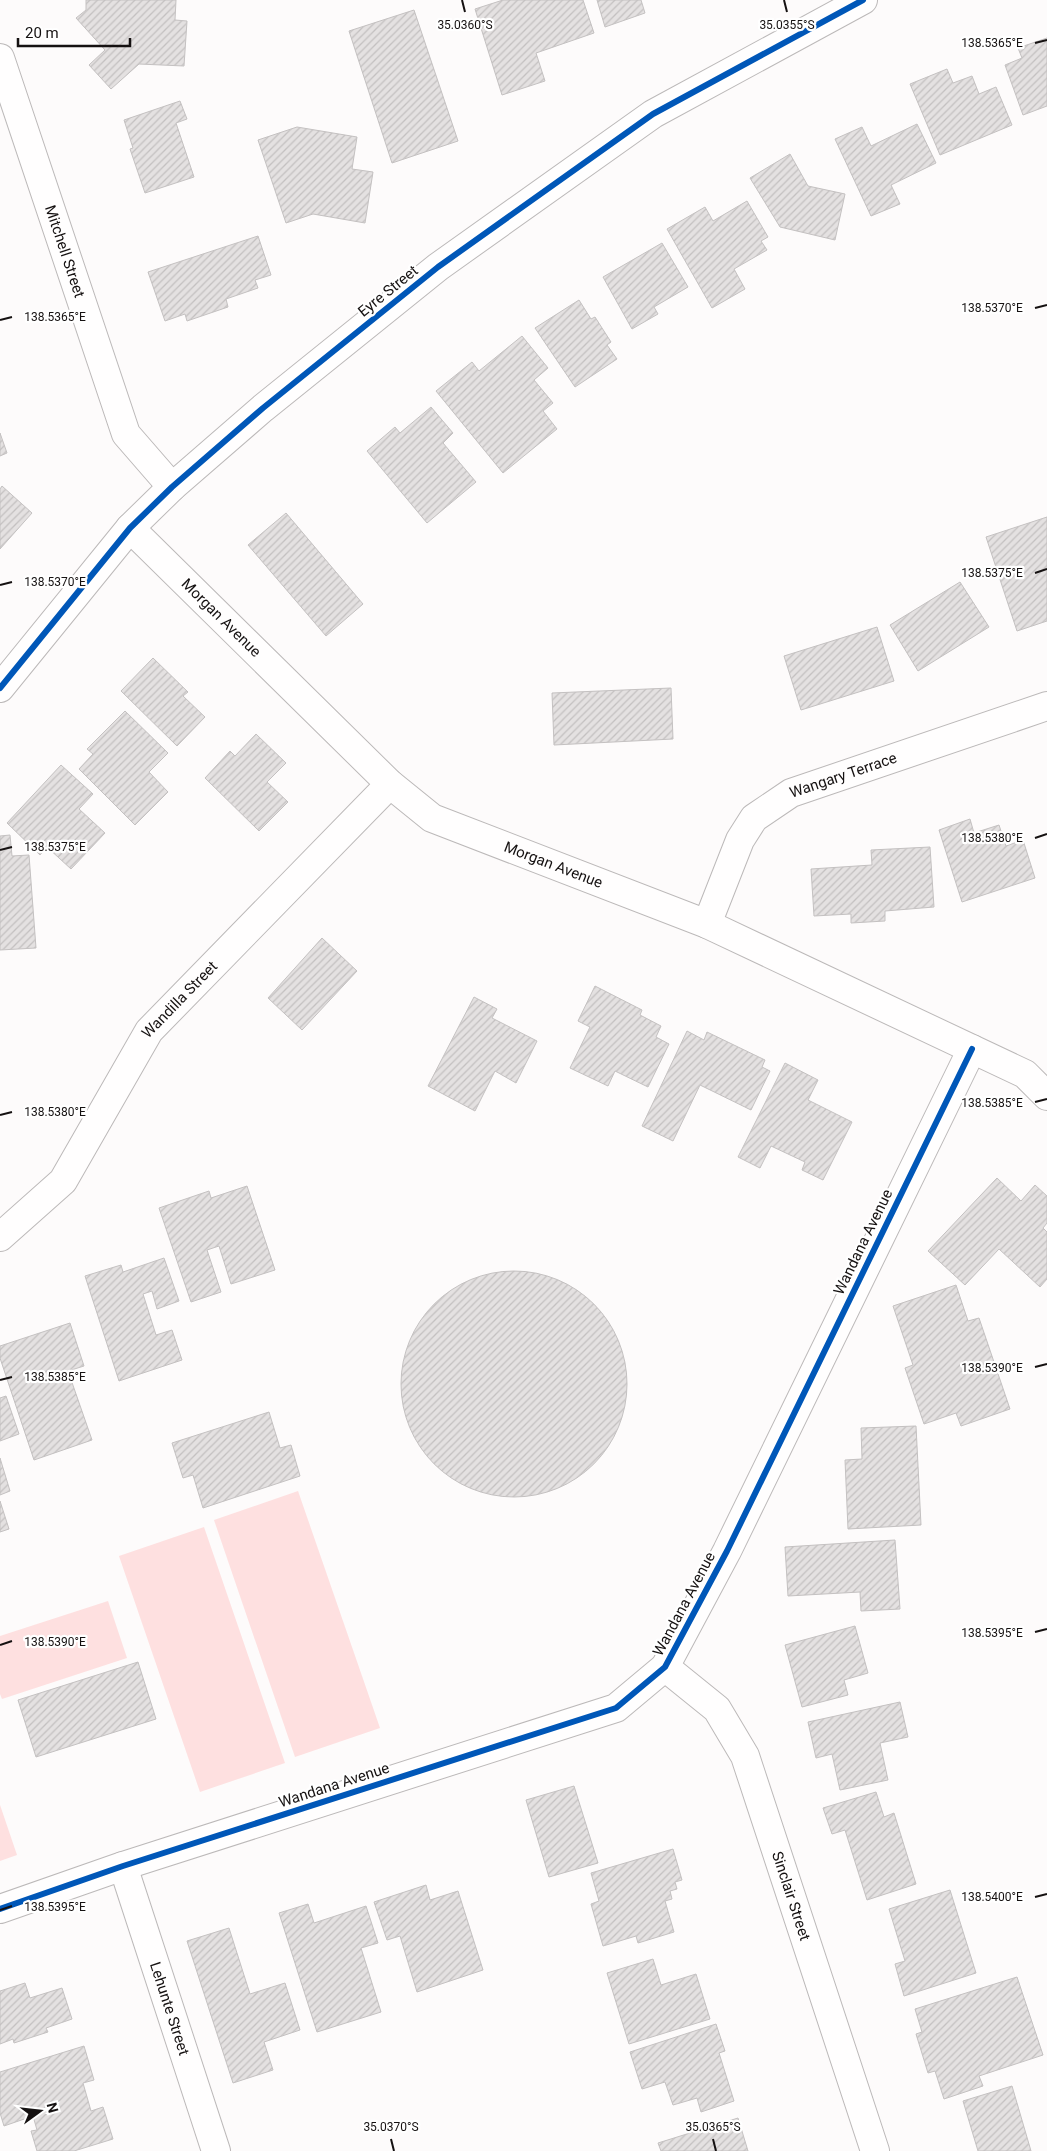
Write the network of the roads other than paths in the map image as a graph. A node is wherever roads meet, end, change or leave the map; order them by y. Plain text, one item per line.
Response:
1 (863, 0) edge
2 (0, 58) edge
3 (172, 487) junction
4 (130, 528) junction
5 (0, 688) edge
6 (1047, 706) edge
7 (390, 784) junction
8 (707, 924) junction
9 (972, 1049) junction
10 (1047, 1096) edge
11 (0, 1237) edge
12 (665, 1667) junction
13 (122, 1866) junction
14 (0, 1909) edge
15 (216, 2151) edge
16 (875, 2151) edge

1 - 3 street, Eyre Street
2 - 3 street, Mitchell Street
3 - 4 street, Eyre Street
4 - 5 street, Eyre Street
4 - 7 street, Morgan Avenue
6 - 8 street, Wangary Terrace
7 - 8 street, Morgan Avenue
7 - 11 street, Wandilla Street
8 - 9 street, Morgan Avenue
9 - 10 street, Morgan Avenue
9 - 12 street, Wandana Avenue
12 - 13 street, Wandana Avenue
12 - 16 street, Sinclair Street
13 - 14 street, Wandana Avenue
13 - 15 street, Lehunte Street

